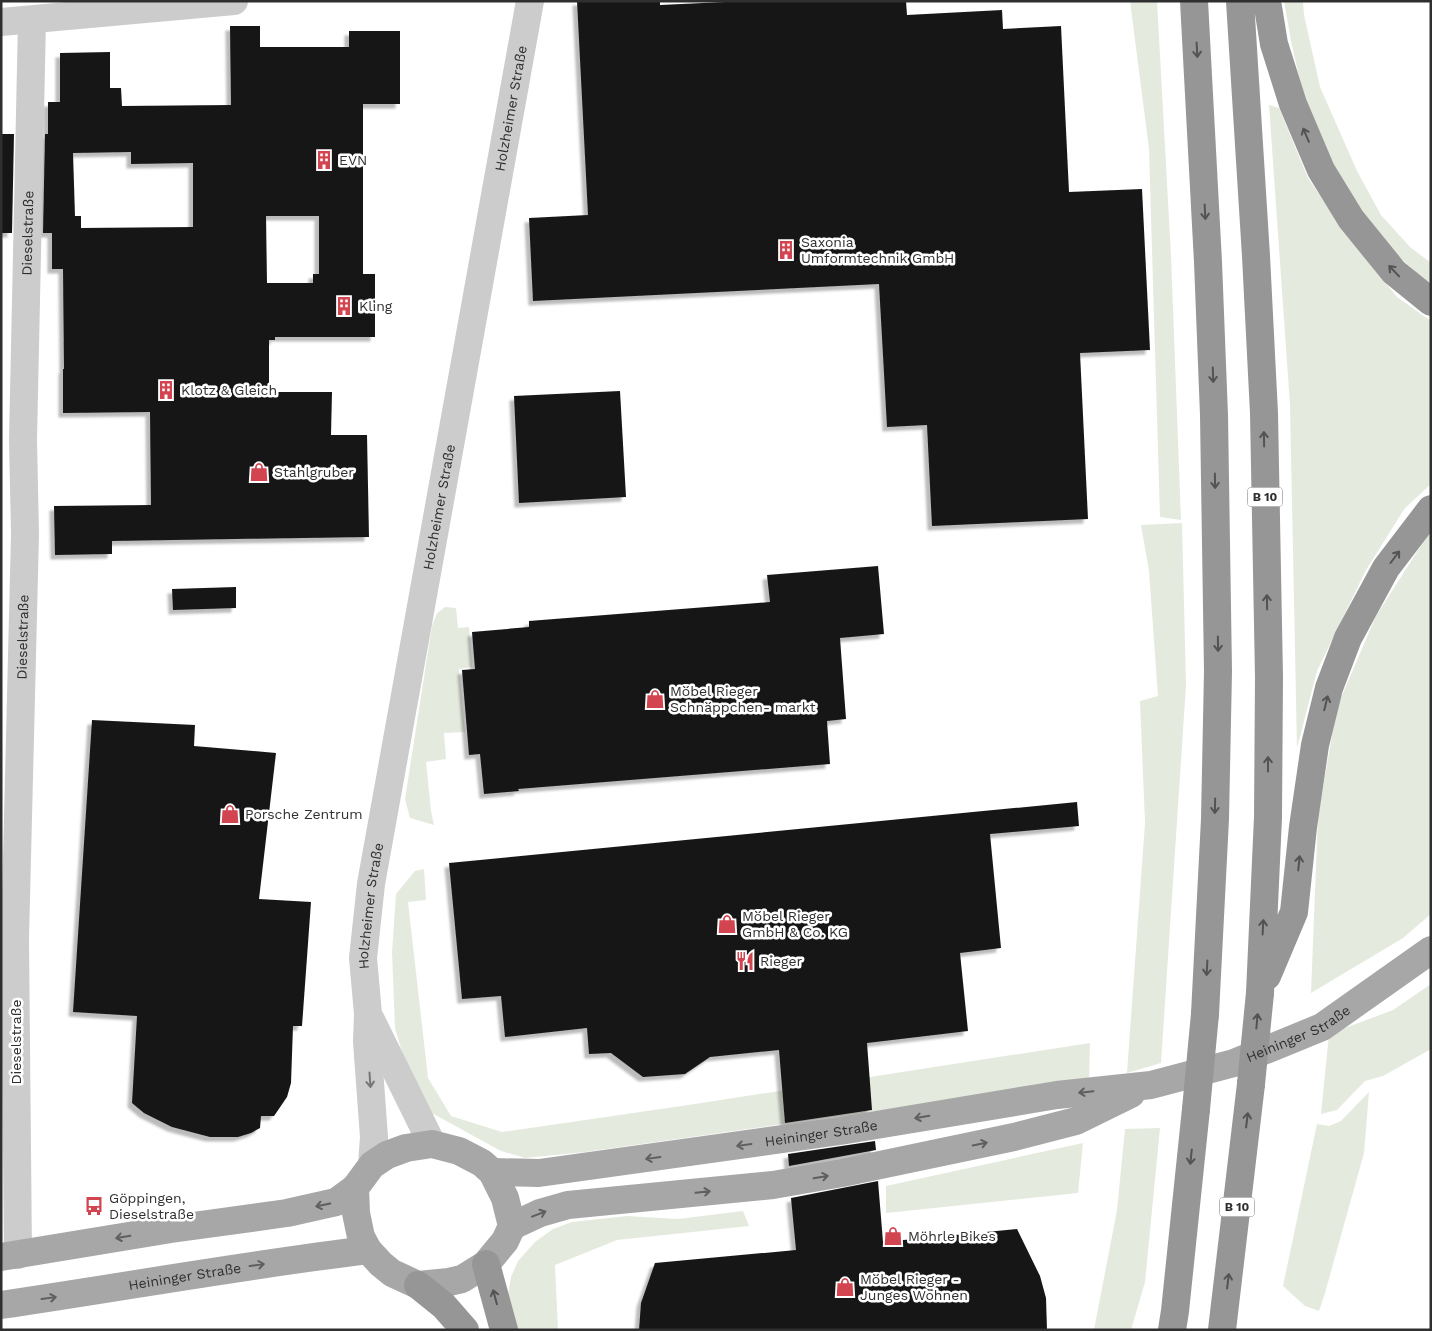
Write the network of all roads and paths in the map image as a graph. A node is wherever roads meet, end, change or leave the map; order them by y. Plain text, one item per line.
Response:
1 (234, 1) edge
2 (530, 1) edge
3 (1194, 1) edge
4 (1240, 1) edge
5 (1267, 1) edge
6 (32, 20) junction
7 (1, 22) edge
8 (1431, 302) edge
9 (1431, 509) edge
10 (8, 940) edge
11 (1431, 950) edge
12 (1260, 993) junction
13 (368, 1014) junction
14 (1151, 1085) junction
15 (432, 1144) junction
16 (372, 1165) junction
17 (492, 1172) junction
18 (355, 1188) junction
19 (512, 1226) junction
20 (368, 1250) junction
21 (10, 1256) edge
22 (486, 1264) junction
23 (418, 1285) junction
24 (1, 1305) edge
25 (1170, 1324) edge
26 (465, 1330) edge
27 (504, 1330) edge
28 (1222, 1330) edge

1 - 6 street
2 - 13 street, Holzheimer Straße
3 -> 25 highway, bridge
12 -> 4 highway, B 10
8 -> 5 highway
6 - 7 street
6 - 10 street, Dieselstraße
12 -> 9 highway
10 - 21 street, Dieselstraße
11 - 14 main road, Heininger Straße
28 -> 12 highway, B 10, bridge
13 - 15 street, Holzheimer Straße
13 -> 16 street, Holzheimer Straße
14 -> 17 main road, Heininger Straße
19 -> 14 main road, Heininger Straße
15 - 16 main road
15 - 17 main road
16 - 18 main road
17 - 19 main road
18 - 20 main road
18 -> 21 main road
19 - 22 main road
20 - 23 main road
24 -> 20 main road, Heininger Straße
22 - 23 main road
27 -> 22 highway
23 - 26 highway

